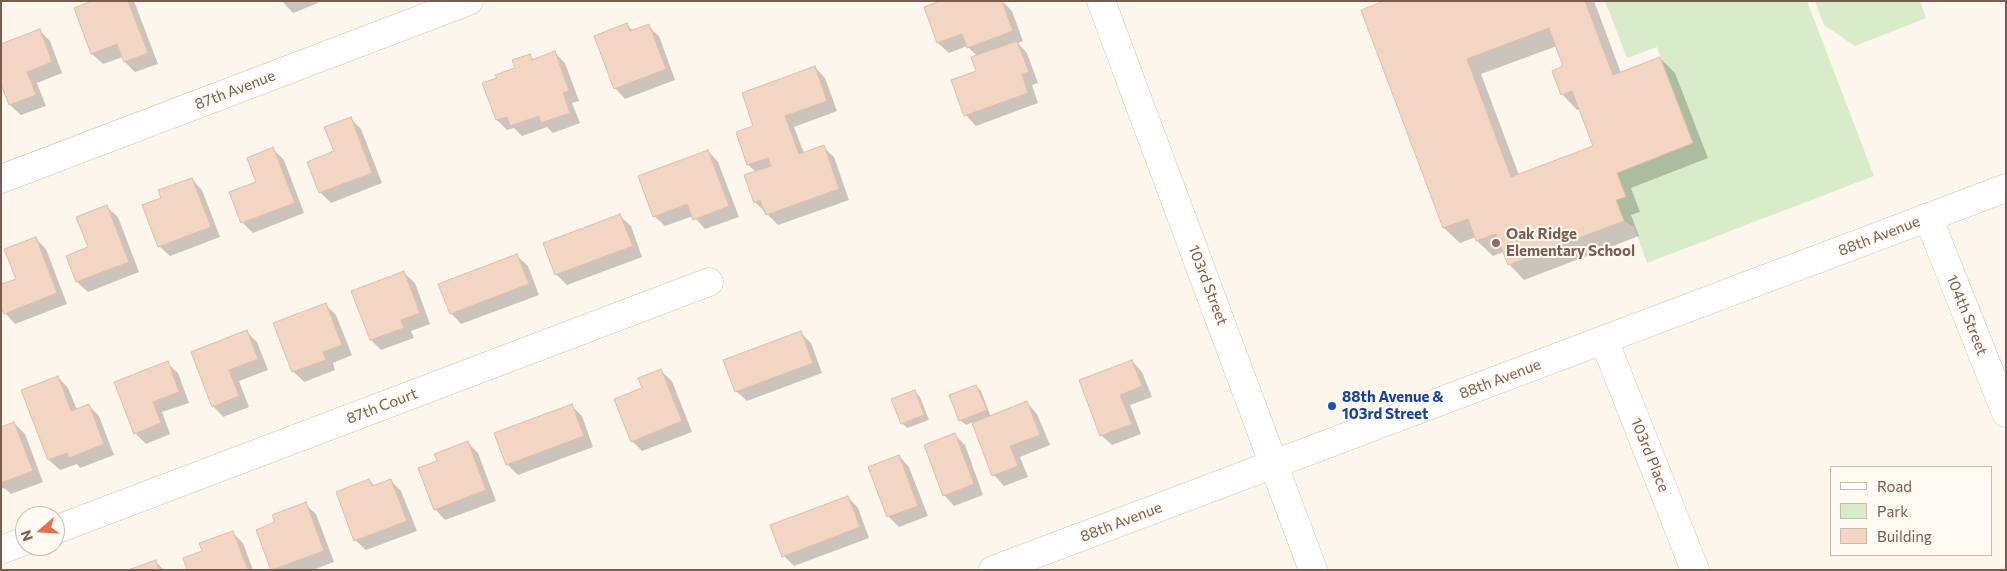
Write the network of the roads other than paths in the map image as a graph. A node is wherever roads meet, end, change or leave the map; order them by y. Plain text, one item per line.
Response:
1 (469, 1) edge
2 (1101, 1) edge
3 (1, 179) edge
4 (2006, 188) edge
5 (1928, 218) junction
6 (709, 282) dead end
7 (1604, 340) junction
8 (2006, 413) edge
9 (1275, 464) junction
10 (65, 526) edge
11 (15, 545) edge
12 (1, 550) edge
13 (993, 570) edge
14 (1313, 570) edge
15 (1695, 570) edge

1 - 3 street, 87th Avenue
2 - 9 street, 103rd Street
4 - 5 street, 88th Avenue
5 - 7 street, 88th Avenue
5 - 8 street, 104th Street
6 - 10 street, 87th Court
7 - 9 street, 88th Avenue
7 - 15 street, 103rd Place
9 - 13 street, 88th Avenue
9 - 14 street, 103rd Street
11 - 12 street

